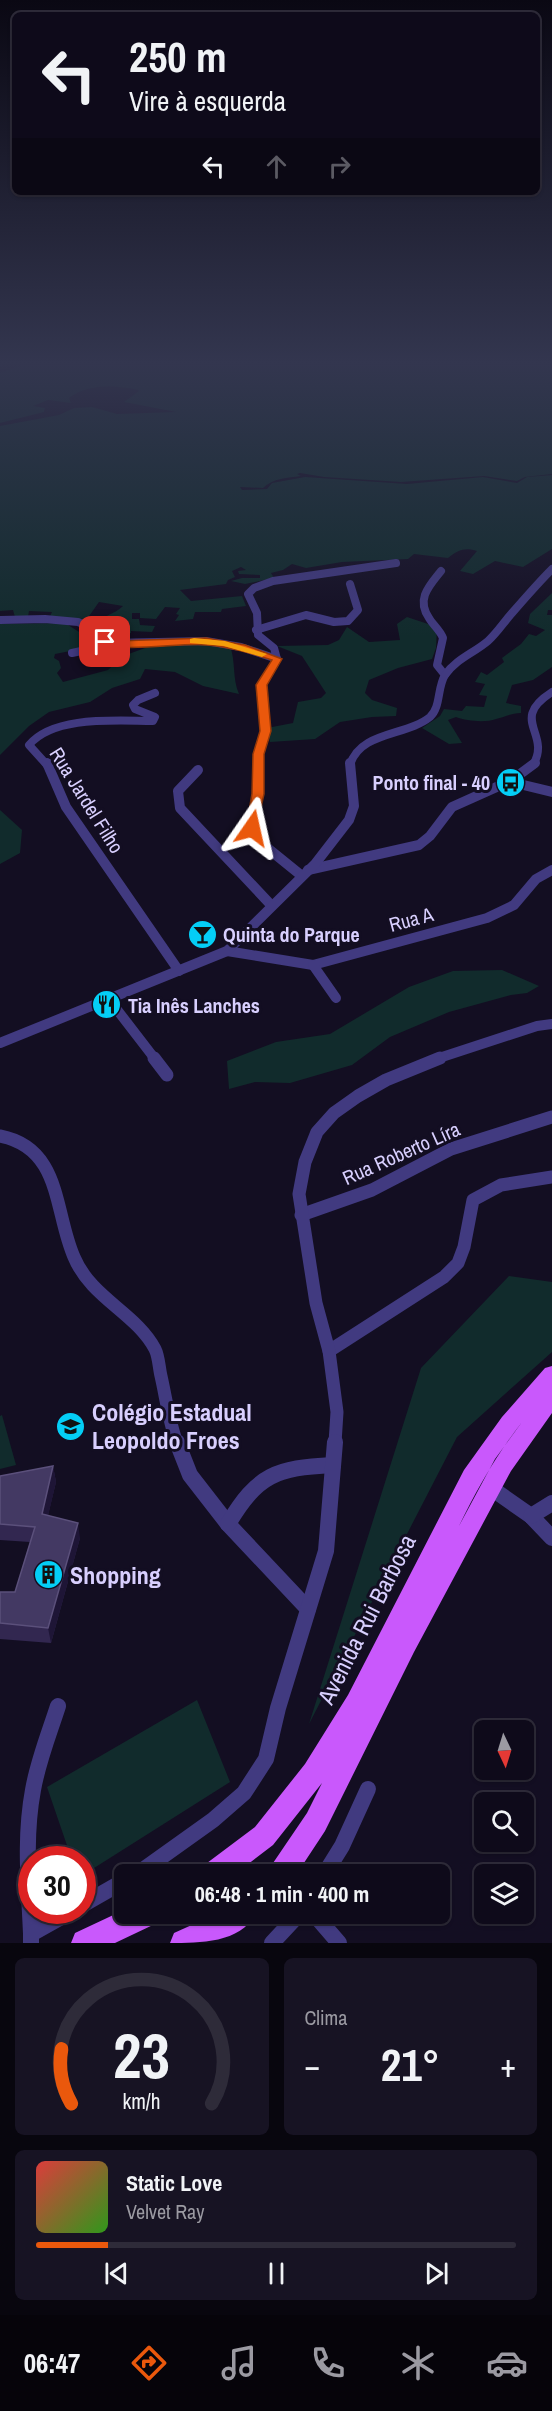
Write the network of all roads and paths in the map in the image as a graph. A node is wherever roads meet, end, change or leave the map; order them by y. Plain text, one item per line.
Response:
1 (396, 563) dead end
2 (552, 569) edge
3 (441, 571) dead end
4 (351, 584) dead end
5 (0, 620) edge
6 (255, 630) junction
7 (116, 644) junction
8 (72, 652) dead end
9 (277, 659) junction
10 (445, 675) junction
11 (552, 692) edge
12 (155, 693) dead end
13 (198, 770) dead end
14 (511, 782) junction
15 (552, 792) edge
16 (552, 870) edge
17 (305, 873) junction
18 (271, 905) junction
19 (227, 951) junction
20 (313, 965) junction
21 (179, 971) junction
22 (108, 998) junction
23 (336, 998) dead end
24 (552, 1024) edge
25 (1, 1041) edge
26 (167, 1075) dead end
27 (552, 1117) edge
28 (0, 1136) edge
29 (552, 1177) edge
30 (301, 1215) junction
31 (329, 1351) junction
32 (552, 1374) edge
33 (552, 1397) edge
34 (333, 1465) junction
35 (491, 1488) junction
36 (552, 1503) edge
37 (531, 1516) junction
38 (228, 1524) junction
39 (552, 1538) edge
40 (308, 1609) junction
41 (58, 1706) dead end
42 (368, 1789) dead end
43 (151, 1864) edge
44 (227, 1864) edge
45 (287, 1864) edge
46 (331, 1864) edge
47 (114, 1887) edge
48 (96, 1897) edge
49 (53, 1924) edge
50 (125, 1924) edge
51 (225, 1924) edge
52 (291, 1924) edge
53 (323, 1924) edge
54 (31, 1939) edge
55 (86, 1943) edge
56 (184, 1943) edge
57 (272, 1943) edge
58 (339, 1943) edge

1 - 6 street
2 - 10 street
3 - 10 street
4 - 6 street
5 - 7 street
6 - 9 street
7 - 8 street
7 - 9 street
9 - 17 street
10 - 17 street
11 - 14 street
12 - 21 street, Rua Jardel Filho
13 - 18 street
14 - 15 street
14 - 17 street
16 - 20 street, Rua A
17 - 18 street
18 - 19 street
19 - 20 street, Rua A
19 - 21 street
20 - 23 street
21 - 22 street
22 - 25 street
22 - 26 street
24 - 30 street
27 - 30 street, Rua Roberto Líra
28 - 38 street
29 - 31 street
30 - 31 street
31 - 34 street
32 - 44 main road, Avenida Rui Barbosa
33 - 35 main road
34 - 38 street
34 - 40 street
35 - 37 street
35 - 45 main road
36 - 37 street
37 - 39 street
38 - 40 street
40 - 43 street
41 - 54 street
42 - 46 street
47 - 48 street
49 - 54 street
50 - 55 main road
51 - 56 main road
52 - 57 street
53 - 58 street

